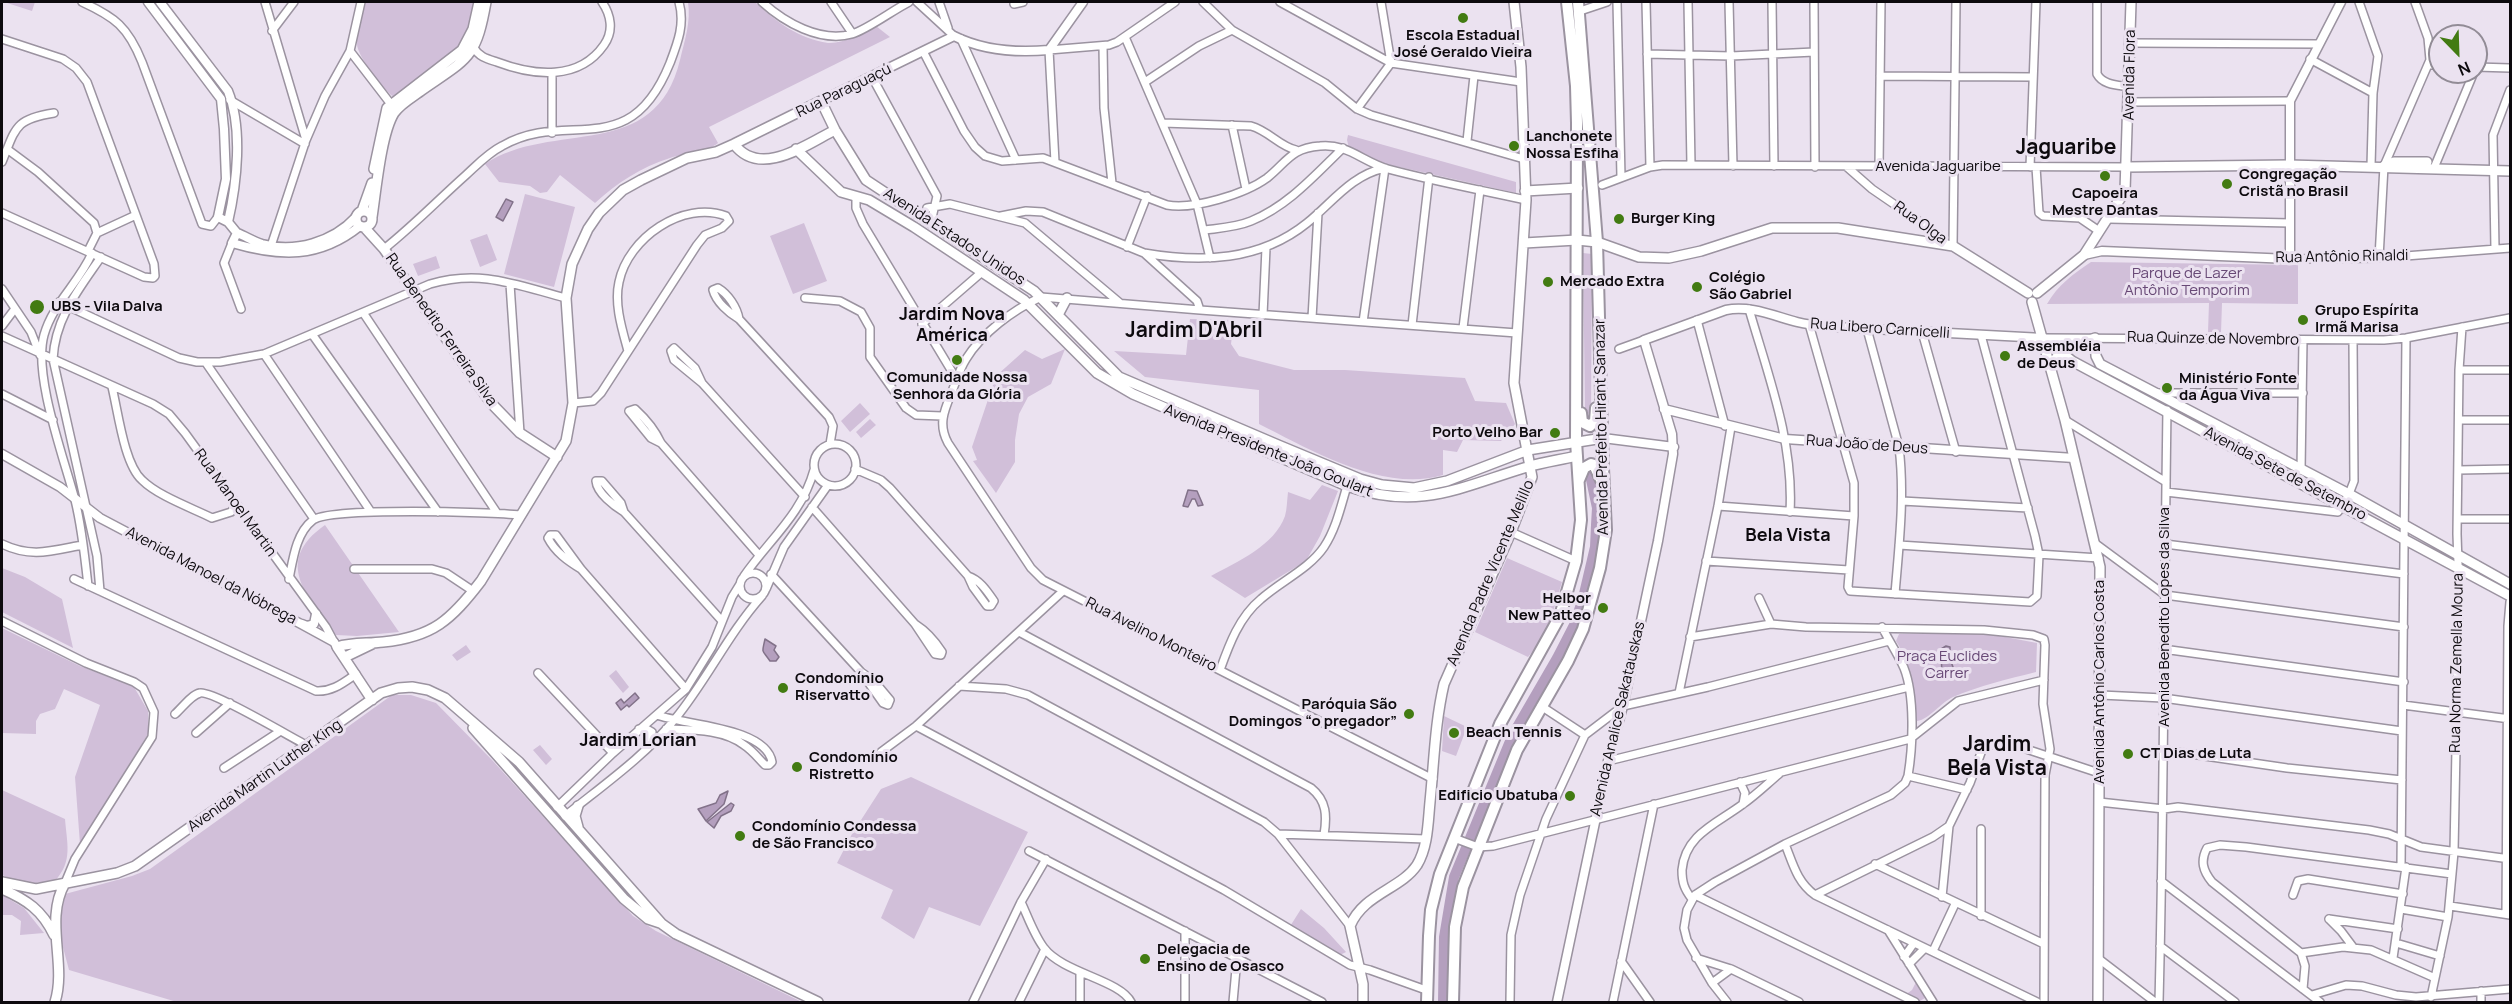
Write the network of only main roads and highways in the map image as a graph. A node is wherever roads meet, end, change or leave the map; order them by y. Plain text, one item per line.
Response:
1 (478, 2) edge
2 (486, 2) edge
3 (1514, 2) edge
4 (1566, 2) edge
5 (2132, 2) edge
6 (1579, 6) edge
7 (835, 130) junction
8 (734, 144) junction
9 (796, 149) junction
10 (2511, 165) edge
11 (2127, 167) junction
12 (2492, 168) junction
13 (2511, 171) edge
14 (866, 180) junction
15 (1578, 188) junction
16 (1526, 195) junction
17 (856, 197) junction
18 (364, 220) junction
19 (1596, 224) junction
20 (1577, 240) junction
21 (1597, 242) junction
22 (1524, 243) junction
23 (2032, 296) junction
24 (1041, 297) joint
25 (1067, 298) road end
26 (1028, 303) joint
27 (1056, 312) junction
28 (1040, 316) junction
29 (2043, 338) junction
30 (2060, 352) junction
31 (1577, 368) junction
32 (2050, 368) junction
33 (1601, 376) junction
34 (2174, 402) junction
35 (2167, 410) junction
36 (1599, 438) junction
37 (1579, 440) junction
38 (1528, 450) junction
39 (1576, 456) junction
40 (557, 457) junction
41 (1509, 458) junction
42 (1531, 466) junction
43 (1516, 471) junction
44 (1579, 486) junction
45 (1604, 486) junction
46 (2511, 584) edge
47 (2511, 596) edge
48 (377, 643) junction
49 (345, 657) junction
50 (372, 700) junction
51 (461, 713) junction
52 (578, 806) road end
53 (558, 819) junction
54 (580, 832) junction
55 (2, 882) edge
56 (65, 883) junction
57 (51, 887) junction
58 (36, 889) junction
59 (2, 890) edge
60 (634, 892) junction
61 (59, 895) junction
62 (628, 902) junction
63 (30, 903) junction
64 (57, 916) junction
65 (46, 918) junction
66 (662, 924) junction
67 (55, 937) junction
68 (55, 1002) edge
69 (818, 1002) edge
70 (1363, 1002) edge
71 (1427, 1002) edge
72 (1453, 1002) edge
73 (2098, 1002) edge

1 - 18 main road
2 - 18 main road
3 - 16 main road, Avenida Padre Vicente Melillo
4 - 15 main road, Avenida Prefeito Hirant Sanazar
5 - 11 main road, Avenida Flora
6 - 19 main road, Avenida Prefeito Hirant Sanazar
7 - 8 main road, Rua Paraguaçú
7 - 9 main road
7 - 14 main road
8 - 9 main road
8 - 40 main road
9 - 17 main road, Avenida Estados Unidos
10 - 12 main road, Avenida Jaguaribe
11 - 12 main road, Avenida Jaguaribe
11 - 23 main road, Avenida Flora
12 - 13 main road, Avenida Jaguaribe
14 - 17 main road
14 - 24 main road, Avenida Estados Unidos
15 - 16 main road
15 - 19 main road
15 - 20 main road, Avenida Prefeito Hirant Sanazar
16 - 22 main road, Avenida Padre Vicente Melillo
17 - 26 main road, Avenida Estados Unidos
18 - 40 main road, Rua Benedito Ferreira Silva
19 - 21 main road, Avenida Prefeito Hirant Sanazar
20 - 21 main road
20 - 22 main road
20 - 31 main road, Avenida Prefeito Hirant Sanazar
21 - 23 main road, Rua Olga
21 - 33 main road, Avenida Prefeito Hirant Sanazar
22 - 38 main road, Avenida Padre Vicente Melillo
23 - 29 main road, Avenida Antônio Carlos Costa
24 - 27 main road, Avenida Presidente João Goulart
25 - 27 main road
26 - 28 main road, Avenida Presidente João Goulart
27 - 28 main road
27 - 41 main road, Avenida Presidente João Goulart
28 - 43 main road, Avenida Presidente João Goulart
29 - 30 main road
29 - 32 main road, Avenida Antônio Carlos Costa
30 - 32 main road
30 - 34 main road, Avenida Sete de Setembro
30 - 35 main road, Avenida Sete de Setembro
31 - 33 main road
31 - 37 main road, Avenida Prefeito Hirant Sanazar
32 - 73 main road, Avenida Antônio Carlos Costa
33 - 36 main road, Avenida Prefeito Hirant Sanazar
34 - 35 main road
34 - 46 main road, Avenida Sete de Setembro
35 - 47 main road, Avenida Sete de Setembro
36 - 37 main road, Avenida Presidente João Goulart
36 - 45 main road, Avenida Prefeito Hirant Sanazar
37 - 38 main road, Avenida Presidente João Goulart
37 - 39 main road, Avenida Prefeito Hirant Sanazar
38 - 41 main road, Avenida Presidente João Goulart
38 - 42 main road, Avenida Padre Vicente Melillo
39 - 42 main road, Avenida Presidente João Goulart
39 - 44 main road, Avenida Prefeito Hirant Sanazar
40 - 48 main road
41 - 43 main road
42 - 43 main road, Avenida Presidente João Goulart
42 - 70 main road, Avenida Padre Vicente Melillo
44 - 45 main road
44 - 71 main road, Avenida Prefeito Hirant Sanazar
45 - 72 main road, Avenida Prefeito Hirant Sanazar
48 - 49 main road
48 - 49 main road, Rua Manoel Martin
49 - 50 main road, Rua Manoel Martin
50 - 51 main road, Avenida Martin Luther King
50 - 56 main road, Avenida Martin Luther King
51 - 53 main road, Avenida Martin Luther King
51 - 53 main road, Avenida Martin Luther King
52 - 54 main road
53 - 54 main road, Avenida Martin Luther King
53 - 62 main road, Avenida Martin Luther King
54 - 60 main road, Avenida Martin Luther King
55 - 58 main road, Avenida Martin Luther King
56 - 57 main road, Avenida Martin Luther King
56 - 61 main road
57 - 58 main road, Avenida Martin Luther King
57 - 61 main road
58 - 63 main road
59 - 63 main road
60 - 62 main road
60 - 66 main road, Avenida Martin Luther King
61 - 64 main road
62 - 66 main road, Avenida Martin Luther King
63 - 65 main road
64 - 65 main road
64 - 67 main road
65 - 67 main road
66 - 69 main road, Avenida Martin Luther King
67 - 68 main road

